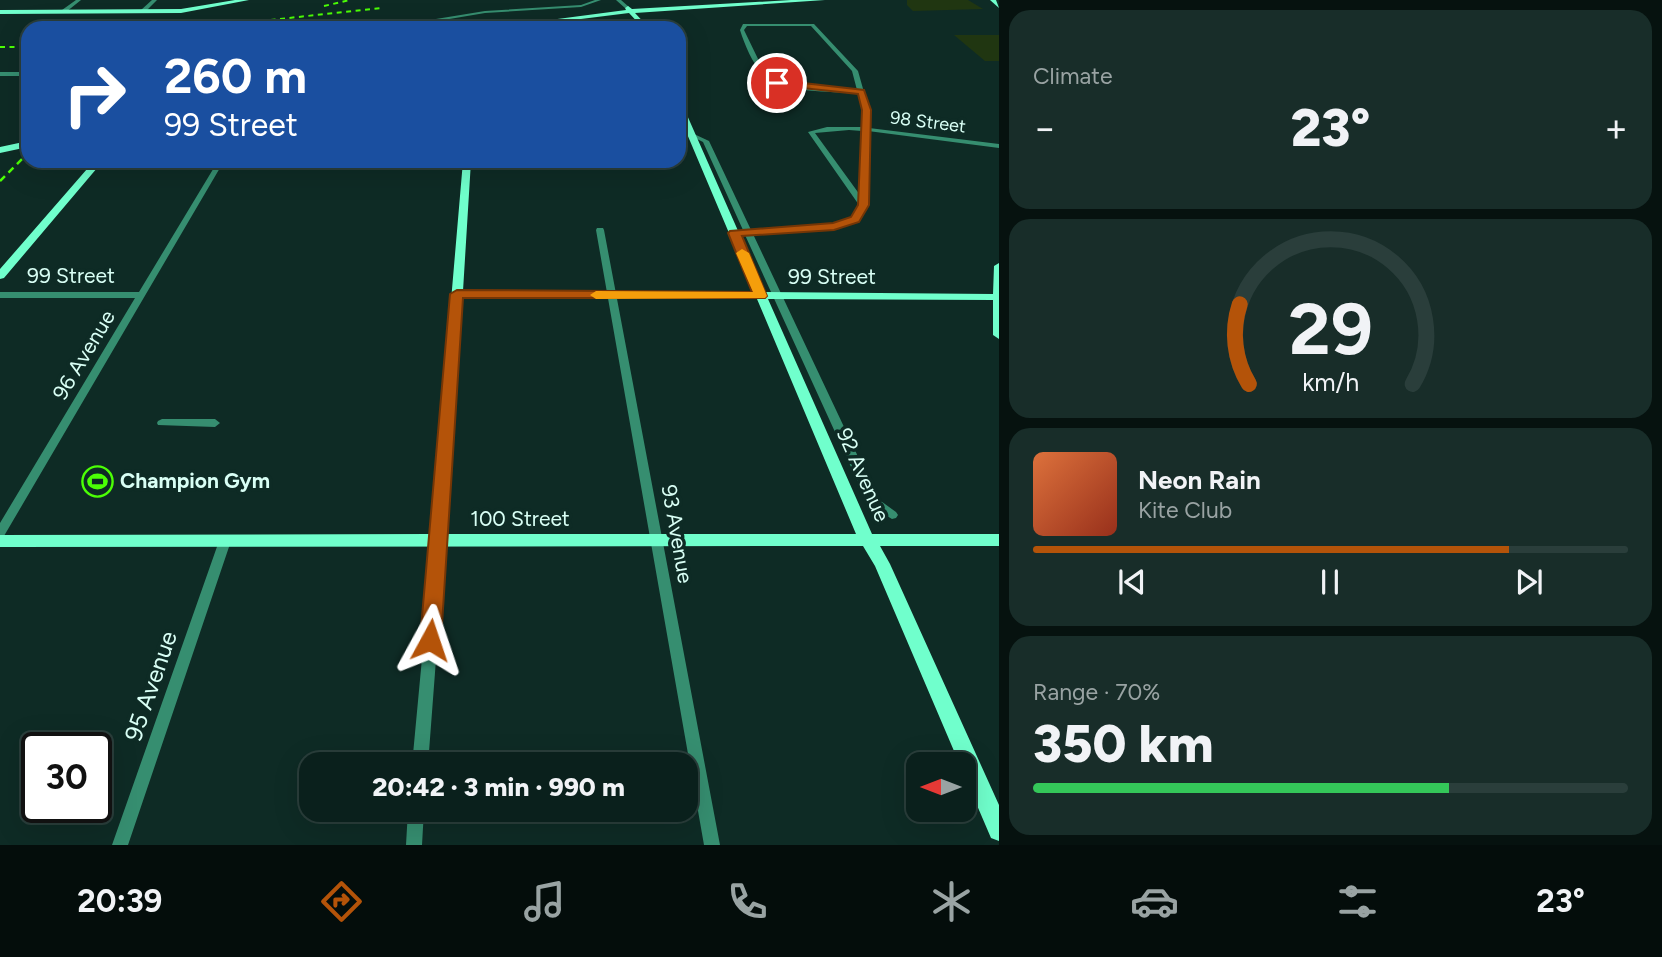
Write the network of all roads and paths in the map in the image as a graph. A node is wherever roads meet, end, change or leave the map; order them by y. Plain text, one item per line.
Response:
1 (79, 0) edge
2 (155, 0) edge
3 (246, 0) edge
4 (599, 0) edge
5 (618, 0) edge
6 (766, 0) edge
7 (822, 0) edge
8 (993, 0) edge
9 (999, 6) edge
10 (629, 9) junction
11 (64, 11) junction
12 (143, 11) junction
13 (0, 12) edge
14 (430, 21) edge
15 (512, 21) edge
16 (544, 21) edge
17 (640, 21) edge
18 (0, 74) edge
19 (21, 74) edge
20 (861, 92) junction
21 (686, 122) edge
22 (866, 130) junction
23 (692, 135) junction
24 (21, 140) edge
25 (0, 144) edge
26 (21, 146) edge
27 (999, 146) edge
28 (0, 150) edge
29 (93, 168) edge
30 (217, 168) edge
31 (466, 168) edge
32 (863, 205) junction
33 (600, 230) dead end
34 (734, 233) junction
35 (749, 233) junction
36 (999, 266) edge
37 (0, 276) edge
38 (457, 294) junction
39 (0, 295) edge
40 (142, 295) junction
41 (613, 295) junction
42 (761, 296) junction
43 (778, 296) junction
44 (997, 297) junction
45 (999, 335) edge
46 (162, 424) dead end
47 (215, 424) dead end
48 (892, 515) dead end
49 (0, 533) edge
50 (866, 538) junction
51 (656, 539) junction
52 (999, 540) edge
53 (0, 541) edge
54 (225, 541) junction
55 (439, 541) junction
56 (421, 752) edge
57 (415, 822) edge
58 (999, 830) edge
59 (120, 845) edge
60 (414, 845) edge
61 (712, 845) edge

1 - 11 street
2 - 12 street
3 - 12 street
4 - 14 street
5 - 10 street
6 - 10 street
7 - 10 street
8 - 9 street
10 - 15 street
10 - 16 street
10 - 17 street
11 - 12 street
11 - 13 street
18 - 19 street
20 - 20 street
20 - 22 street
21 - 23 street, 92 Avenue
22 - 27 street, 98 Street
22 - 32 street
22 - 32 street, 98 Street
23 - 34 street, 92 Avenue
23 - 35 street, 92 Avenue
24 - 25 street
26 - 28 street
29 - 37 street
30 - 40 street, 96 Avenue
31 - 38 street
32 - 35 street
33 - 41 street, 93 Avenue
34 - 35 street
34 - 42 street, 92 Avenue
35 - 43 street, 92 Avenue
36 - 44 street
38 - 41 street, 99 Street
38 - 55 street
39 - 40 street, 99 Street
40 - 49 street, 96 Avenue
41 - 42 street, 99 Street
41 - 51 street, 93 Avenue
42 - 43 street, 99 Street
42 - 50 street, 92 Avenue
43 - 44 street, 99 Street
43 - 48 street, 92 Avenue
44 - 45 street
46 - 47 street
50 - 51 street, 100 Street
50 - 52 street, 100 Street
50 - 58 street, 92 Avenue
51 - 55 street, 100 Street
51 - 61 street, 93 Avenue
53 - 54 street, 100 Street
54 - 55 street, 100 Street
54 - 59 street, 95 Avenue
55 - 56 street
57 - 60 street

